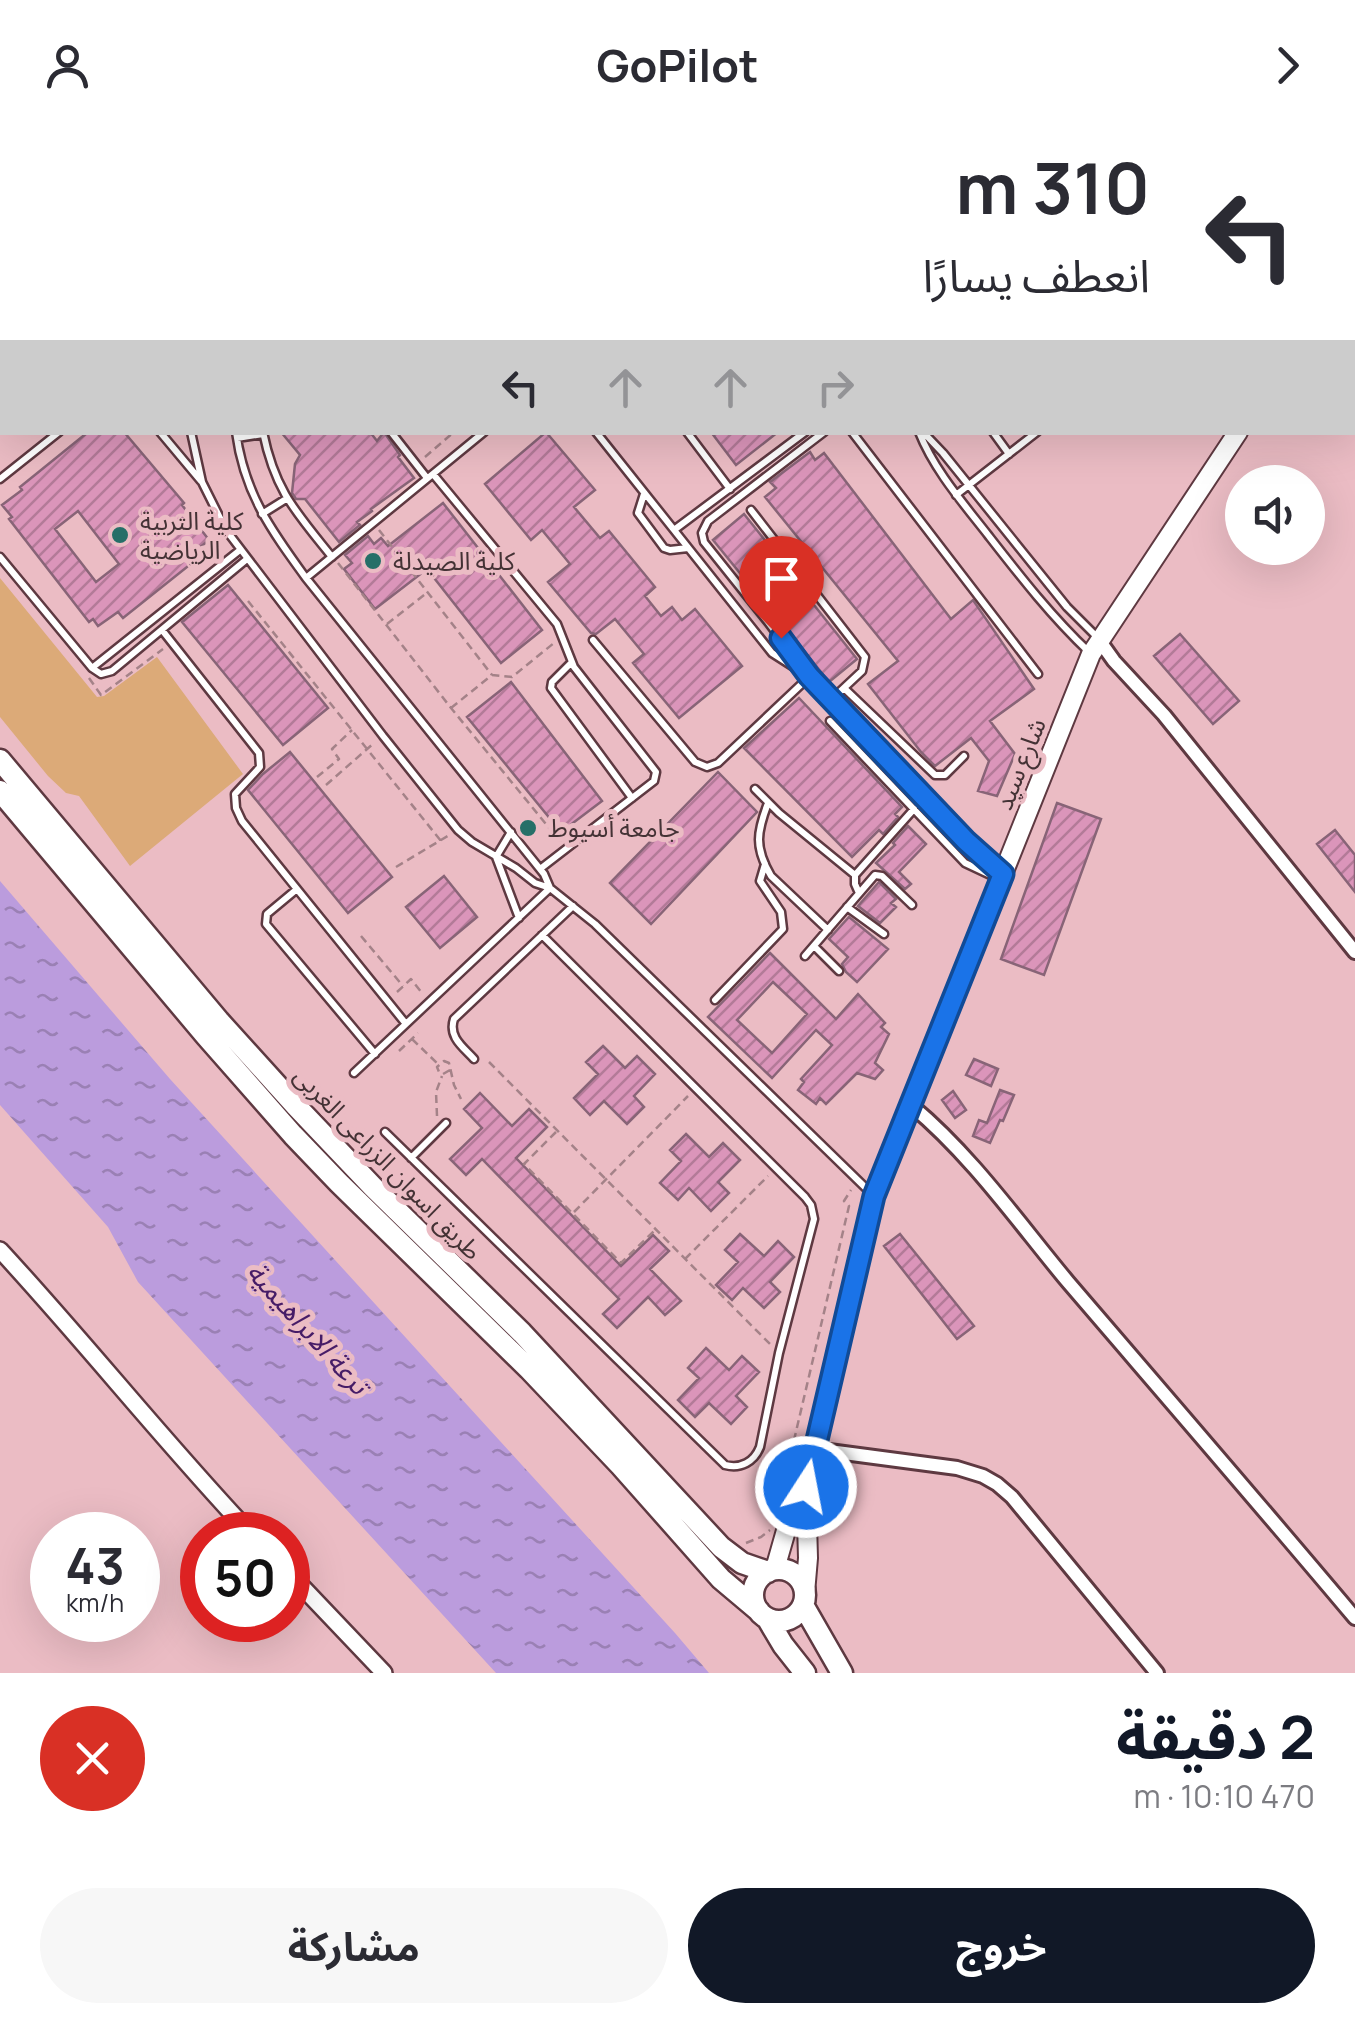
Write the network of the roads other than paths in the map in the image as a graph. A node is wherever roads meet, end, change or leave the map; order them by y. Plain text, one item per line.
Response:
1 (55, 435) edge
2 (163, 435) edge
3 (193, 435) edge
4 (237, 435) edge
5 (264, 435) edge
6 (392, 435) edge
7 (480, 435) edge
8 (598, 435) edge
9 (689, 435) edge
10 (801, 435) edge
11 (820, 435) edge
12 (854, 435) edge
13 (922, 435) edge
14 (924, 435) edge
15 (995, 435) edge
16 (1033, 435) edge
17 (1236, 435) edge
18 (1009, 454) junction
19 (430, 476) junction
20 (0, 479) edge
21 (202, 482) junction
22 (969, 486) junction
23 (730, 489) junction
24 (644, 494) junction
25 (956, 495) junction
26 (286, 499) junction
27 (751, 510) dead end
28 (262, 514) junction
29 (1000, 524) junction
30 (674, 531) junction
31 (988, 535) junction
32 (688, 548) junction
33 (240, 550) junction
34 (332, 556) junction
35 (0, 557) edge
36 (247, 560) junction
37 (306, 578) junction
38 (1050, 588) junction
39 (1038, 598) junction
40 (162, 630) junction
41 (593, 640) dead end
42 (1095, 647) junction
43 (571, 663) junction
44 (92, 668) junction
45 (1038, 674) dead end
46 (809, 676) junction
47 (844, 688) junction
48 (831, 700) junction
49 (830, 721) dead end
50 (964, 756) dead end
51 (0, 760) edge
52 (755, 790) dead end
53 (0, 791) edge
54 (632, 798) junction
55 (768, 802) junction
56 (914, 809) junction
57 (511, 832) junction
58 (496, 857) junction
59 (765, 864) junction
60 (540, 869) junction
61 (855, 875) junction
62 (1002, 878) junction
63 (550, 888) junction
64 (297, 889) junction
65 (859, 893) junction
66 (912, 905) dead end
67 (573, 906) junction
68 (848, 907) junction
69 (519, 918) junction
70 (828, 930) junction
71 (884, 934) dead end
72 (542, 935) junction
73 (814, 946) junction
74 (1355, 952) edge
75 (805, 956) dead end
76 (839, 971) dead end
77 (714, 1000) dead end
78 (406, 1024) junction
79 (374, 1054) junction
80 (474, 1059) dead end
81 (354, 1073) dead end
82 (912, 1106) junction
83 (444, 1125) road end
84 (386, 1132) dead end
85 (411, 1158) junction
86 (874, 1196) junction
87 (0, 1250) edge
88 (814, 1448) junction
89 (806, 1487) junction
90 (231, 1512) edge
91 (771, 1571) junction
92 (310, 1595) edge
93 (804, 1599) junction
94 (763, 1615) junction
95 (1355, 1618) edge
96 (384, 1673) edge
97 (805, 1673) edge
98 (842, 1673) edge
99 (1156, 1673) edge

1 - 20 lane
2 - 21 lane
3 - 21 lane
4 - 28 lane
5 - 26 lane
6 - 19 lane
7 - 19 lane
8 - 24 lane
9 - 23 lane
10 - 23 lane
11 - 46 lane
12 - 45 lane
13 - 25 lane
14 - 22 lane
15 - 18 lane
16 - 18 lane
17 - 42 main road, شارع سيد
18 - 22 lane
19 - 34 lane
19 - 43 lane
21 - 33 lane
22 - 25 lane
22 - 29 lane
23 - 30 lane
24 - 30 lane
24 - 32 lane
25 - 31 lane
26 - 28 lane
26 - 34 lane
27 - 47 lane
28 - 37 lane
29 - 31 lane
29 - 38 lane
30 - 32 lane
31 - 39 lane
32 - 46 lane
33 - 36 lane
33 - 44 lane
34 - 37 lane
35 - 44 lane
36 - 40 lane
36 - 58 lane
37 - 57 lane
38 - 39 lane
38 - 42 lane
39 - 42 lane
40 - 44 lane
40 - 64 lane
41 - 46 lane
42 - 62 main road, شارع سيد
42 - 74 street
43 - 54 lane
43 - 54 lane
46 - 48 lane
47 - 48 lane
47 - 50 lane
48 - 62 lane
49 - 56 lane
51 - 91 main road, طريق اسوان الزراعى الغربى
52 - 55 lane
53 - 94 main road, طريق اسوان الزراعى الغربى
54 - 60 lane
55 - 59 lane
55 - 61 lane
56 - 61 lane
56 - 62 lane
57 - 58 lane
57 - 60 lane
58 - 63 lane
58 - 69 lane
59 - 70 lane
59 - 77 lane
60 - 63 lane
61 - 65 lane
62 - 82 main road, شارع سيد
63 - 67 lane
63 - 69 lane
64 - 78 lane
64 - 79 lane
65 - 66 lane
65 - 68 lane
67 - 72 lane
67 - 86 lane
68 - 70 lane
68 - 71 lane
69 - 78 lane
70 - 73 lane
72 - 80 lane
72 - 85 lane
73 - 75 lane
73 - 76 lane
78 - 79 lane
79 - 81 lane
82 - 86 main road, شارع سيد
82 - 95 street
83 - 85 lane
84 - 85 lane
86 - 88 main road, شارع سيد
87 - 90 street
88 - 89 main road, شارع سيد
88 - 99 street
89 - 91 main road, شارع سيد
89 - 93 main road, شارع سيد
91 - 93 main road
91 - 94 main road
92 - 96 street
93 - 94 main road
93 - 98 main road
94 - 97 main road, طريق اسوان الزراعى الغربى

